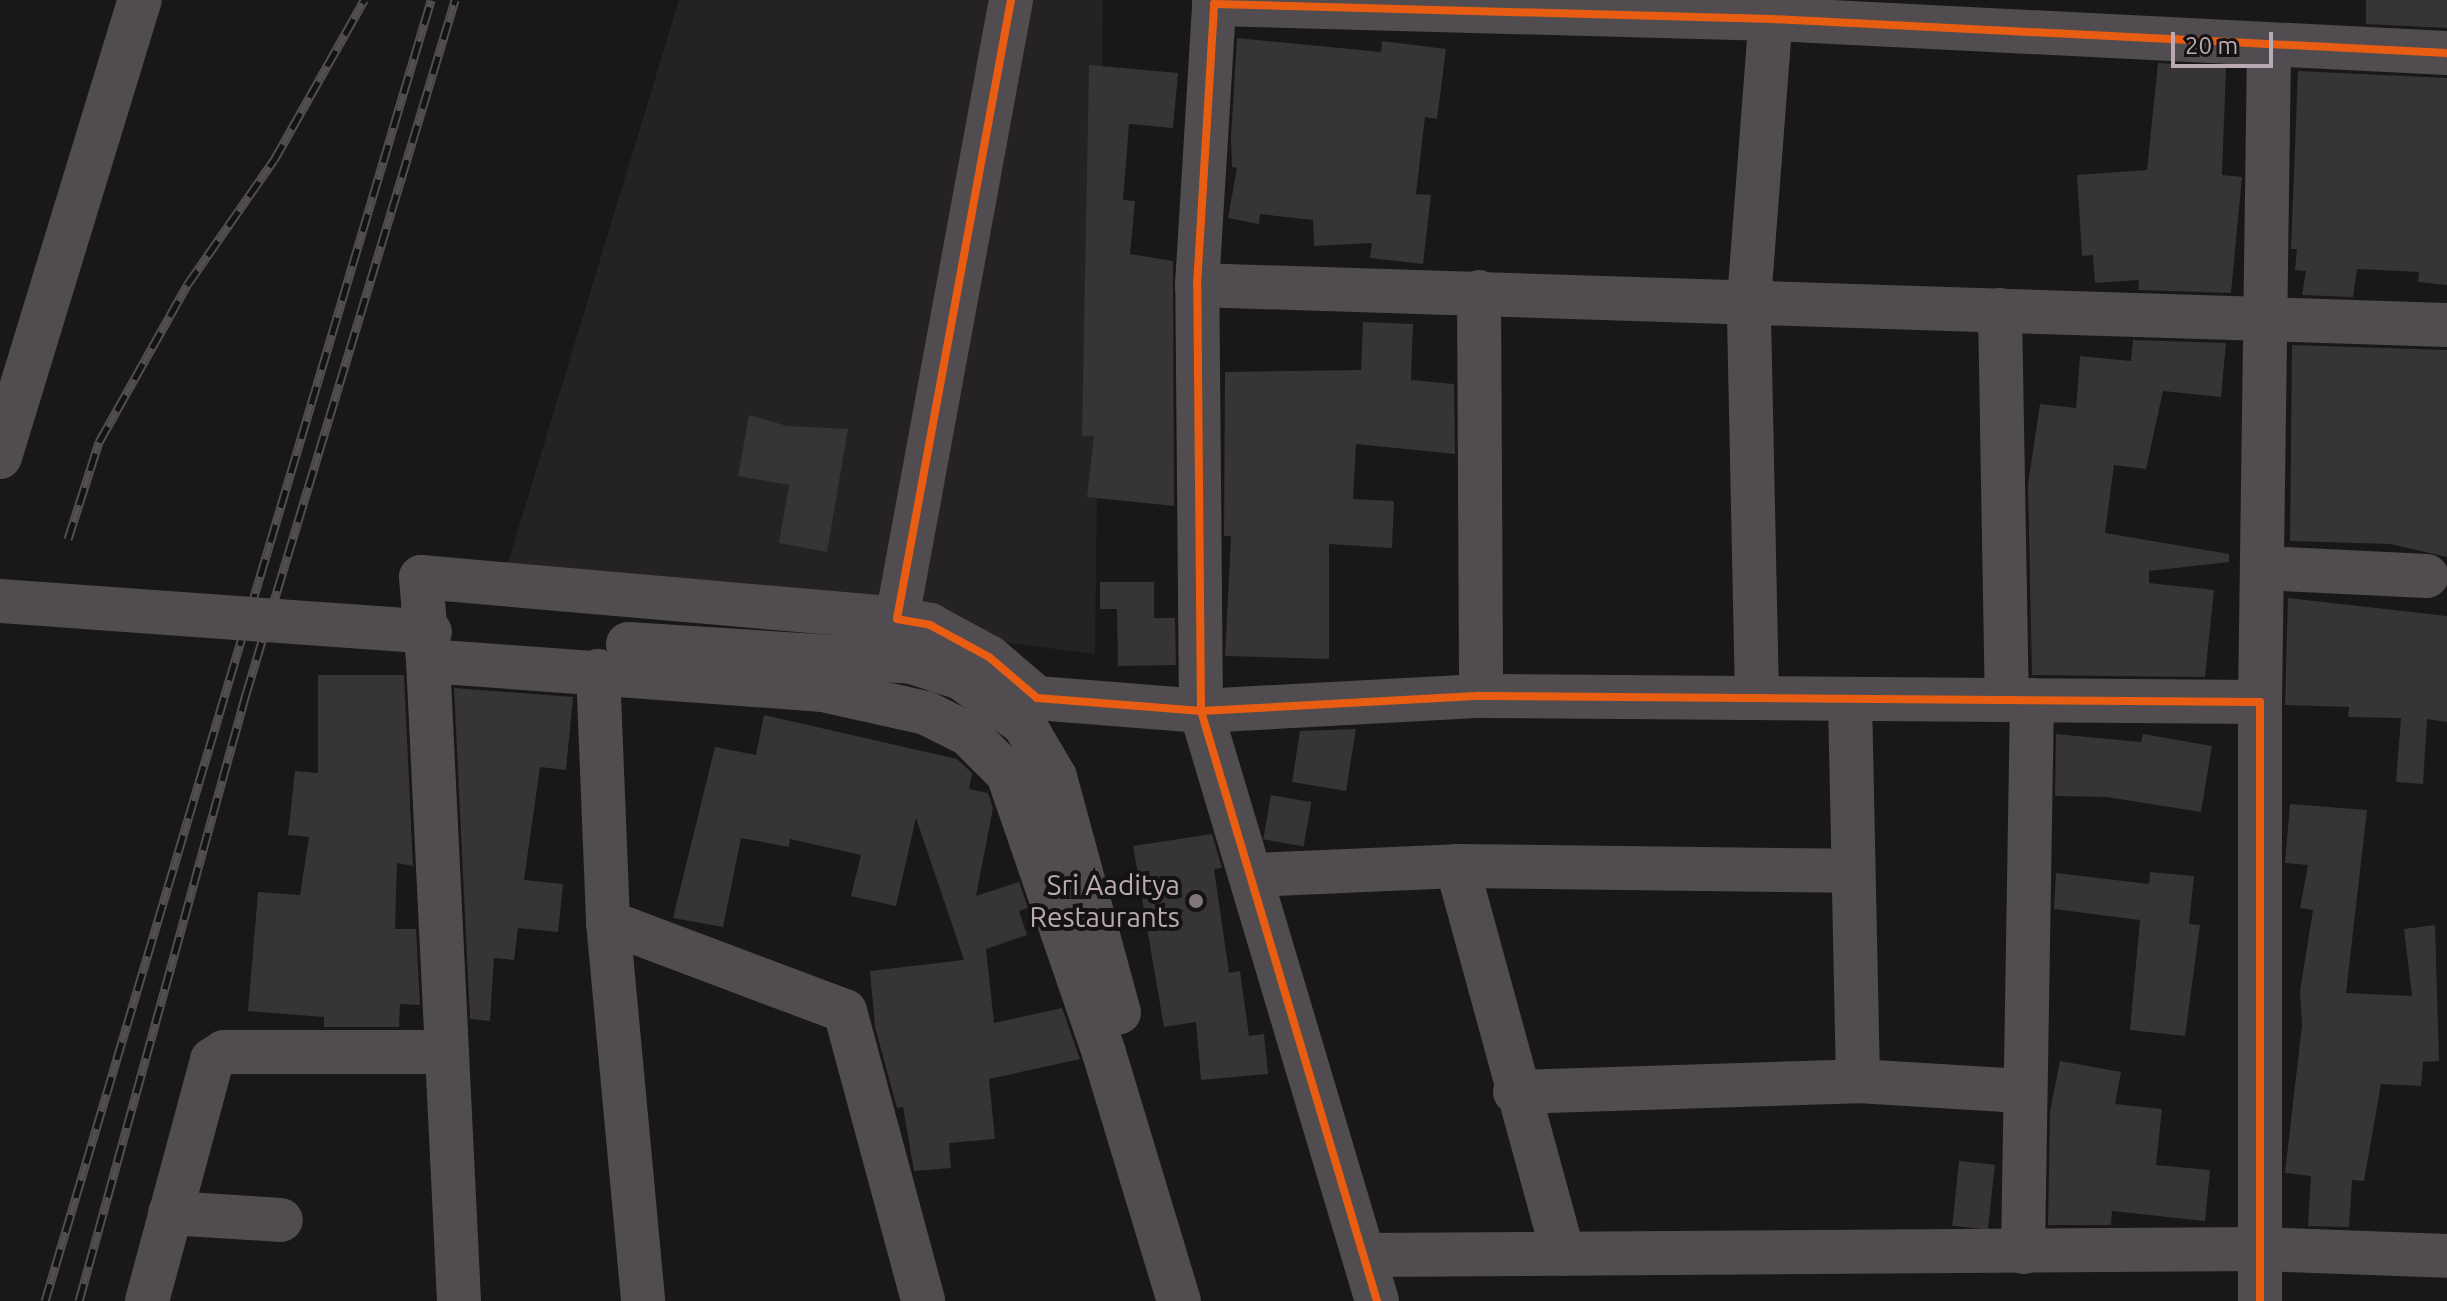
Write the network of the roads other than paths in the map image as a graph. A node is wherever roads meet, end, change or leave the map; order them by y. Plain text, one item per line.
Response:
1 (140, 0) edge
2 (1011, 0) edge
3 (1772, 9) edge
4 (2269, 46) junction
5 (2447, 53) edge
6 (1197, 285) junction
7 (1479, 292) junction
8 (1749, 300) junction
9 (2000, 310) junction
10 (2262, 315) junction
11 (2447, 325) edge
12 (0, 457) edge
13 (2263, 568) junction
14 (2427, 576) dead end
15 (0, 601) edge
16 (897, 619) junction
17 (428, 661) junction
18 (598, 671) junction
19 (1481, 696) junction
20 (1757, 698) junction
21 (1850, 699) junction
22 (2020, 700) junction
23 (2260, 702) junction
24 (1201, 711) junction
25 (1457, 866) junction
26 (1852, 871) junction
27 (1254, 875) junction
28 (608, 922) junction
29 (446, 1052) junction
30 (1858, 1081) junction
31 (2022, 1091) junction
32 (1515, 1092) junction
33 (170, 1213) junction
34 (281, 1220) dead end
35 (2259, 1249) junction
36 (2023, 1252) junction
37 (1563, 1254) junction
38 (1365, 1255) junction
39 (2447, 1256) edge
40 (147, 1301) edge
41 (459, 1301) edge
42 (643, 1301) edge
43 (923, 1301) edge
44 (1179, 1301) edge
45 (1199, 1301) edge
46 (1377, 1301) edge
47 (2260, 1301) edge

1 - 12 street
2 - 16 street
3 - 4 street
3 - 6 street
3 - 8 street
4 - 5 street
4 - 10 street
6 - 7 street
6 - 24 street
7 - 8 street
7 - 19 street
8 - 9 street
8 - 20 street
9 - 10 street
9 - 22 street
10 - 11 street
10 - 13 street
13 - 14 street
13 - 23 street
15 - 45 street, bridge
16 - 17 street
16 - 24 street
17 - 18 street
17 - 29 street
18 - 28 street
18 - 44 street
19 - 20 street
19 - 24 street
20 - 21 street
21 - 22 street
21 - 26 street
22 - 23 street
22 - 31 street
23 - 35 street
24 - 27 street
25 - 26 street
25 - 27 street
25 - 32 street
26 - 30 street
27 - 38 street
28 - 42 street
28 - 43 street
29 - 33 street
29 - 41 street
30 - 31 street
30 - 32 street
31 - 36 street
32 - 37 street
33 - 34 street
33 - 40 street
35 - 36 street
35 - 39 street
35 - 47 street
36 - 37 street
37 - 38 street
38 - 46 street

